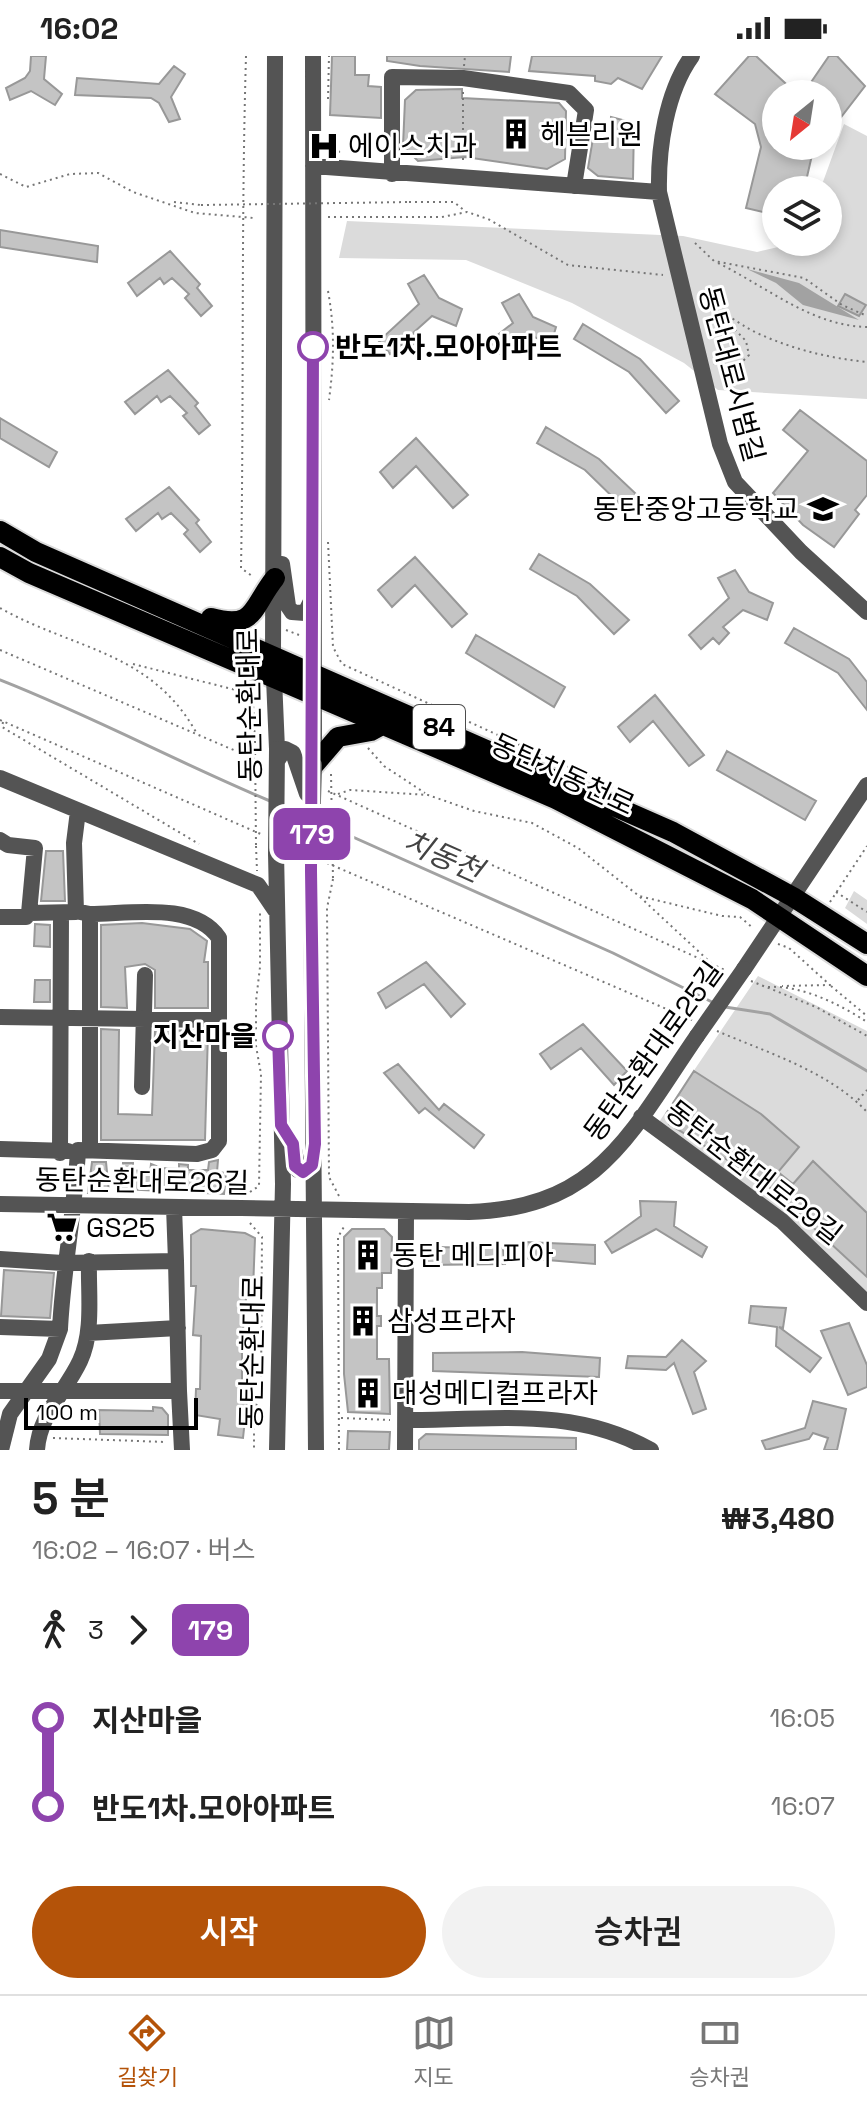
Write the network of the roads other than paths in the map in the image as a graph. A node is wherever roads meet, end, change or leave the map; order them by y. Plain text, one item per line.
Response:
1 (275, 56) edge
2 (313, 56) edge
3 (692, 56) edge
4 (313, 166) junction
5 (392, 174) junction
6 (574, 186) junction
7 (659, 192) junction
8 (0, 531) edge
9 (0, 557) edge
10 (276, 557) junction
11 (275, 578) junction
12 (313, 596) junction
13 (867, 612) edge
14 (198, 622) junction
15 (273, 655) junction
16 (313, 672) junction
17 (275, 679) junction
18 (314, 696) junction
19 (382, 725) junction
20 (274, 758) junction
21 (322, 769) junction
22 (0, 778) edge
23 (867, 785) edge
24 (312, 807) junction
25 (78, 811) junction
26 (0, 840) edge
27 (275, 853) junction
28 (258, 885) junction
29 (793, 897) junction
30 (0, 908) edge
31 (28, 910) junction
32 (276, 911) junction
33 (75, 913) junction
34 (0, 917) edge
35 (780, 917) junction
36 (867, 944) edge
37 (145, 975) dead end
38 (867, 976) edge
39 (0, 1017) edge
40 (63, 1017) junction
41 (90, 1018) junction
42 (142, 1019) junction
43 (217, 1020) junction
44 (142, 1087) dead end
45 (641, 1117) junction
46 (281, 1125) junction
47 (315, 1144) junction
48 (0, 1149) edge
49 (84, 1150) junction
50 (60, 1153) junction
51 (0, 1204) edge
52 (75, 1205) junction
53 (174, 1207) junction
54 (282, 1210) junction
55 (314, 1211) junction
56 (406, 1211) junction
57 (0, 1259) edge
58 (89, 1261) junction
59 (176, 1261) junction
60 (63, 1263) junction
61 (867, 1303) edge
62 (0, 1327) edge
63 (178, 1328) junction
64 (60, 1329) junction
65 (88, 1333) junction
66 (0, 1391) edge
67 (179, 1391) junction
68 (28, 1392) junction
69 (60, 1394) junction
70 (407, 1420) junction
71 (38, 1444) edge
72 (182, 1446) edge
73 (1, 1450) edge
74 (277, 1450) edge
75 (316, 1450) edge
76 (405, 1450) edge
77 (651, 1450) edge

1 - 10 street, 동탄순환대로
2 - 4 street
3 - 7 street, 동탄대로시범길
4 - 5 street
4 - 12 street
5 - 6 street
5 - 6 street
6 - 7 street
7 - 13 street, 동탄대로시범길
8 - 14 main road, 동탄치동천로 / 84
9 - 17 main road, 동탄치동천로 / 84
10 - 11 street, 동탄순환대로
10 - 12 street
11 - 14 main road
11 - 15 street, 동탄순환대로
12 - 16 street
14 - 15 main road, 동탄치동천로 / 84
15 - 16 main road, 동탄치동천로 / 84
15 - 17 street, 동탄순환대로
16 - 18 street
16 - 29 main road, 동탄치동천로 / 84
17 - 18 main road, 동탄치동천로 / 84
17 - 20 street, 동탄순환대로
18 - 19 main road, 동탄치동천로 / 84
18 - 21 street
19 - 21 main road
19 - 35 main road, 동탄치동천로 / 84
20 - 24 street, bridge
20 - 27 street, 동탄순환대로, bridge
21 - 24 street, bridge
22 - 25 street
23 - 29 street, 동탄순환대로25길
24 - 47 street, bridge
25 - 28 street
25 - 33 street
26 - 31 street
27 - 28 street
27 - 32 street, 동탄순환대로
28 - 32 street
29 - 35 street, 동탄순환대로25길
29 - 36 main road, 동탄치동천로 / 84
30 - 31 street
31 - 33 street
31 - 34 street
32 - 46 street, 동탄순환대로
33 - 40 street
33 - 41 street
33 - 43 street
35 - 38 main road, 동탄치동천로 / 84
35 - 45 street, 동탄순환대로25길, bridge
37 - 42 street
39 - 40 street
40 - 41 street
40 - 50 street
41 - 42 street
41 - 49 street
42 - 43 street
42 - 44 street
43 - 49 street
45 - 56 street, 동탄순환대로25길
45 - 61 street, 동탄순환대로29길
46 - 47 street
46 - 54 street, 동탄순환대로
47 - 55 street
48 - 50 street
49 - 50 street
49 - 52 street
51 - 52 street, 동탄순환대로26길
52 - 53 street, 동탄순환대로26길
52 - 60 street
53 - 54 street, 동탄순환대로26길
53 - 59 street
54 - 55 street, 동탄순환대로26길
54 - 74 street, 동탄순환대로
55 - 56 street, 동탄순환대로25길
55 - 75 street
56 - 70 street
57 - 60 street
58 - 59 street
58 - 60 street
58 - 65 street
59 - 63 street
60 - 64 street
62 - 64 street
63 - 65 street
63 - 67 street
64 - 68 street
65 - 69 street
66 - 68 street
67 - 69 street
67 - 72 street
68 - 69 street
68 - 73 street
69 - 71 street
70 - 76 street
70 - 77 street

